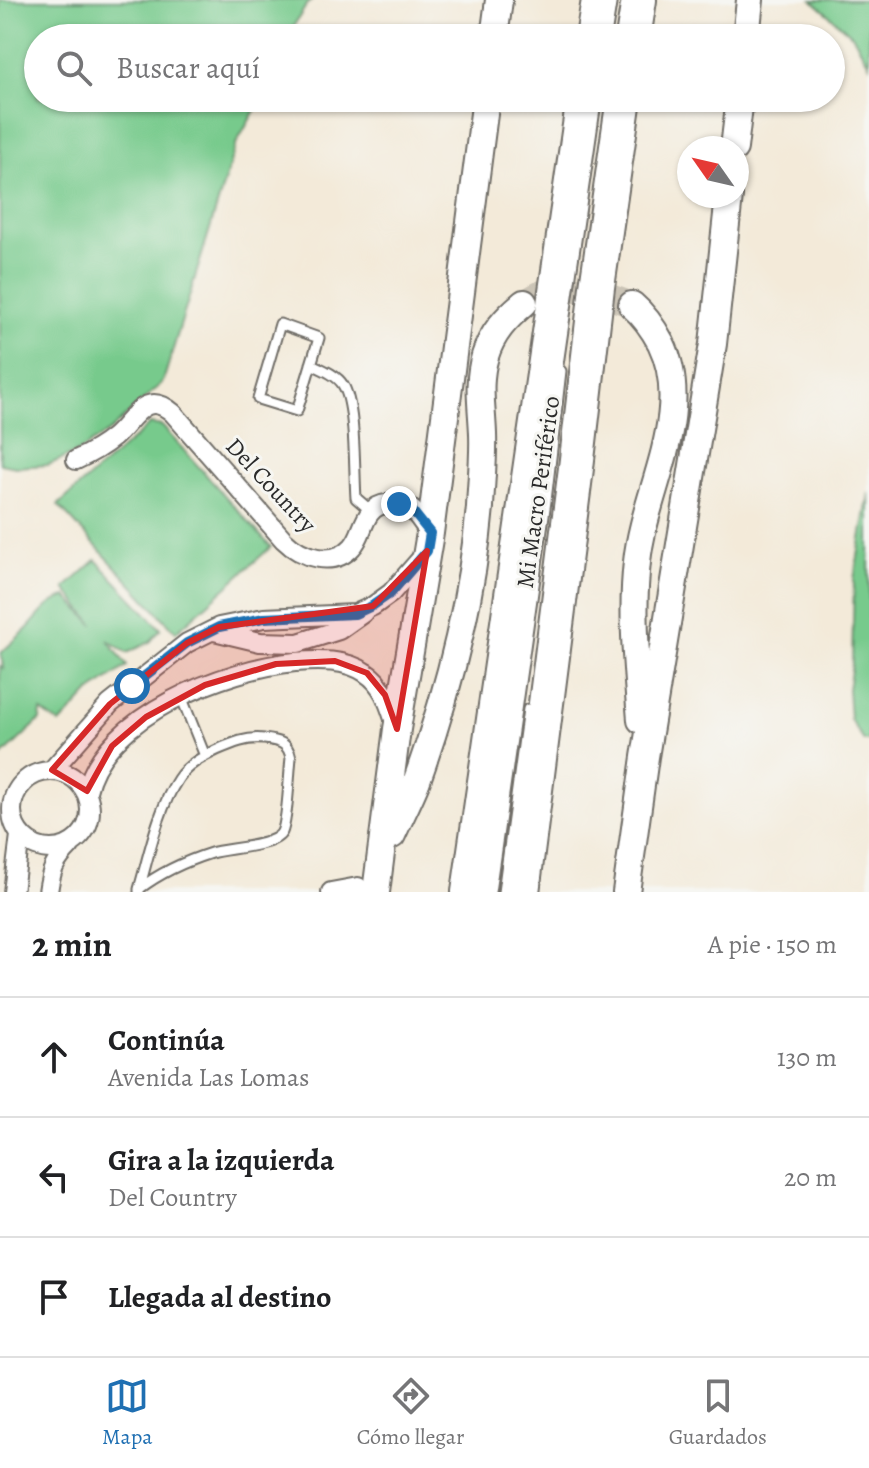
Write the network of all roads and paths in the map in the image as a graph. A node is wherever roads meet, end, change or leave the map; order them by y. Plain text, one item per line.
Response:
1 (499, 0) edge
2 (599, 0) edge
3 (639, 0) edge
4 (750, 0) edge
5 (496, 24) edge
6 (595, 24) edge
7 (635, 24) edge
8 (747, 24) edge
9 (484, 112) edge
10 (582, 112) edge
11 (622, 112) edge
12 (738, 112) edge
13 (735, 136) edge
14 (728, 208) edge
15 (596, 223) dead end
16 (585, 300) dead end
17 (524, 303) tunnel mouth
18 (632, 305) tunnel mouth
19 (311, 364) junction
20 (562, 365) dead end
21 (76, 460) dead end
22 (371, 511) junction
23 (429, 542) junction
24 (372, 606) junction
25 (211, 630) junction
26 (307, 640) junction
27 (307, 661) junction
28 (181, 696) junction
29 (529, 705) dead end
30 (397, 729) junction
31 (205, 756) junction
32 (645, 757) junction
33 (52, 770) junction
34 (18, 788) junction
35 (87, 791) junction
36 (0, 797) edge
37 (12, 830) edge
38 (70, 846) junction
39 (380, 862) junction
40 (367, 890) edge
41 (139, 891) edge
42 (13, 892) edge
43 (48, 892) edge
44 (331, 892) edge
45 (469, 892) edge
46 (490, 892) edge
47 (503, 892) edge
48 (522, 892) edge
49 (626, 892) edge

1 - 5 main road
2 - 6 highway
3 - 7 highway
4 - 8 main road
9 - 23 main road
10 - 45 highway
11 - 48 highway
12 - 13 main road
14 - 32 main road
15 - 16 lane
17 - 39 main road
18 - 32 main road
19 - 19 lane
19 - 22 lane
20 - 46 lane, Mi Macro Periférico
21 - 22 street, Del Country
22 - 23 street
23 - 24 street
23 - 30 main road
24 - 25 street
24 - 26 street
25 - 26 street
25 - 33 street
26 - 27 street
27 - 28 street
27 - 30 street
28 - 31 lane
28 - 35 street
29 - 47 lane
30 - 39 main road
31 - 41 lane
31 - 41 lane
32 - 49 main road
33 - 34 street
33 - 35 street
34 - 36 street
34 - 37 street
35 - 38 street
37 - 38 street
37 - 42 street
38 - 43 street
39 - 40 main road
40 - 44 street

